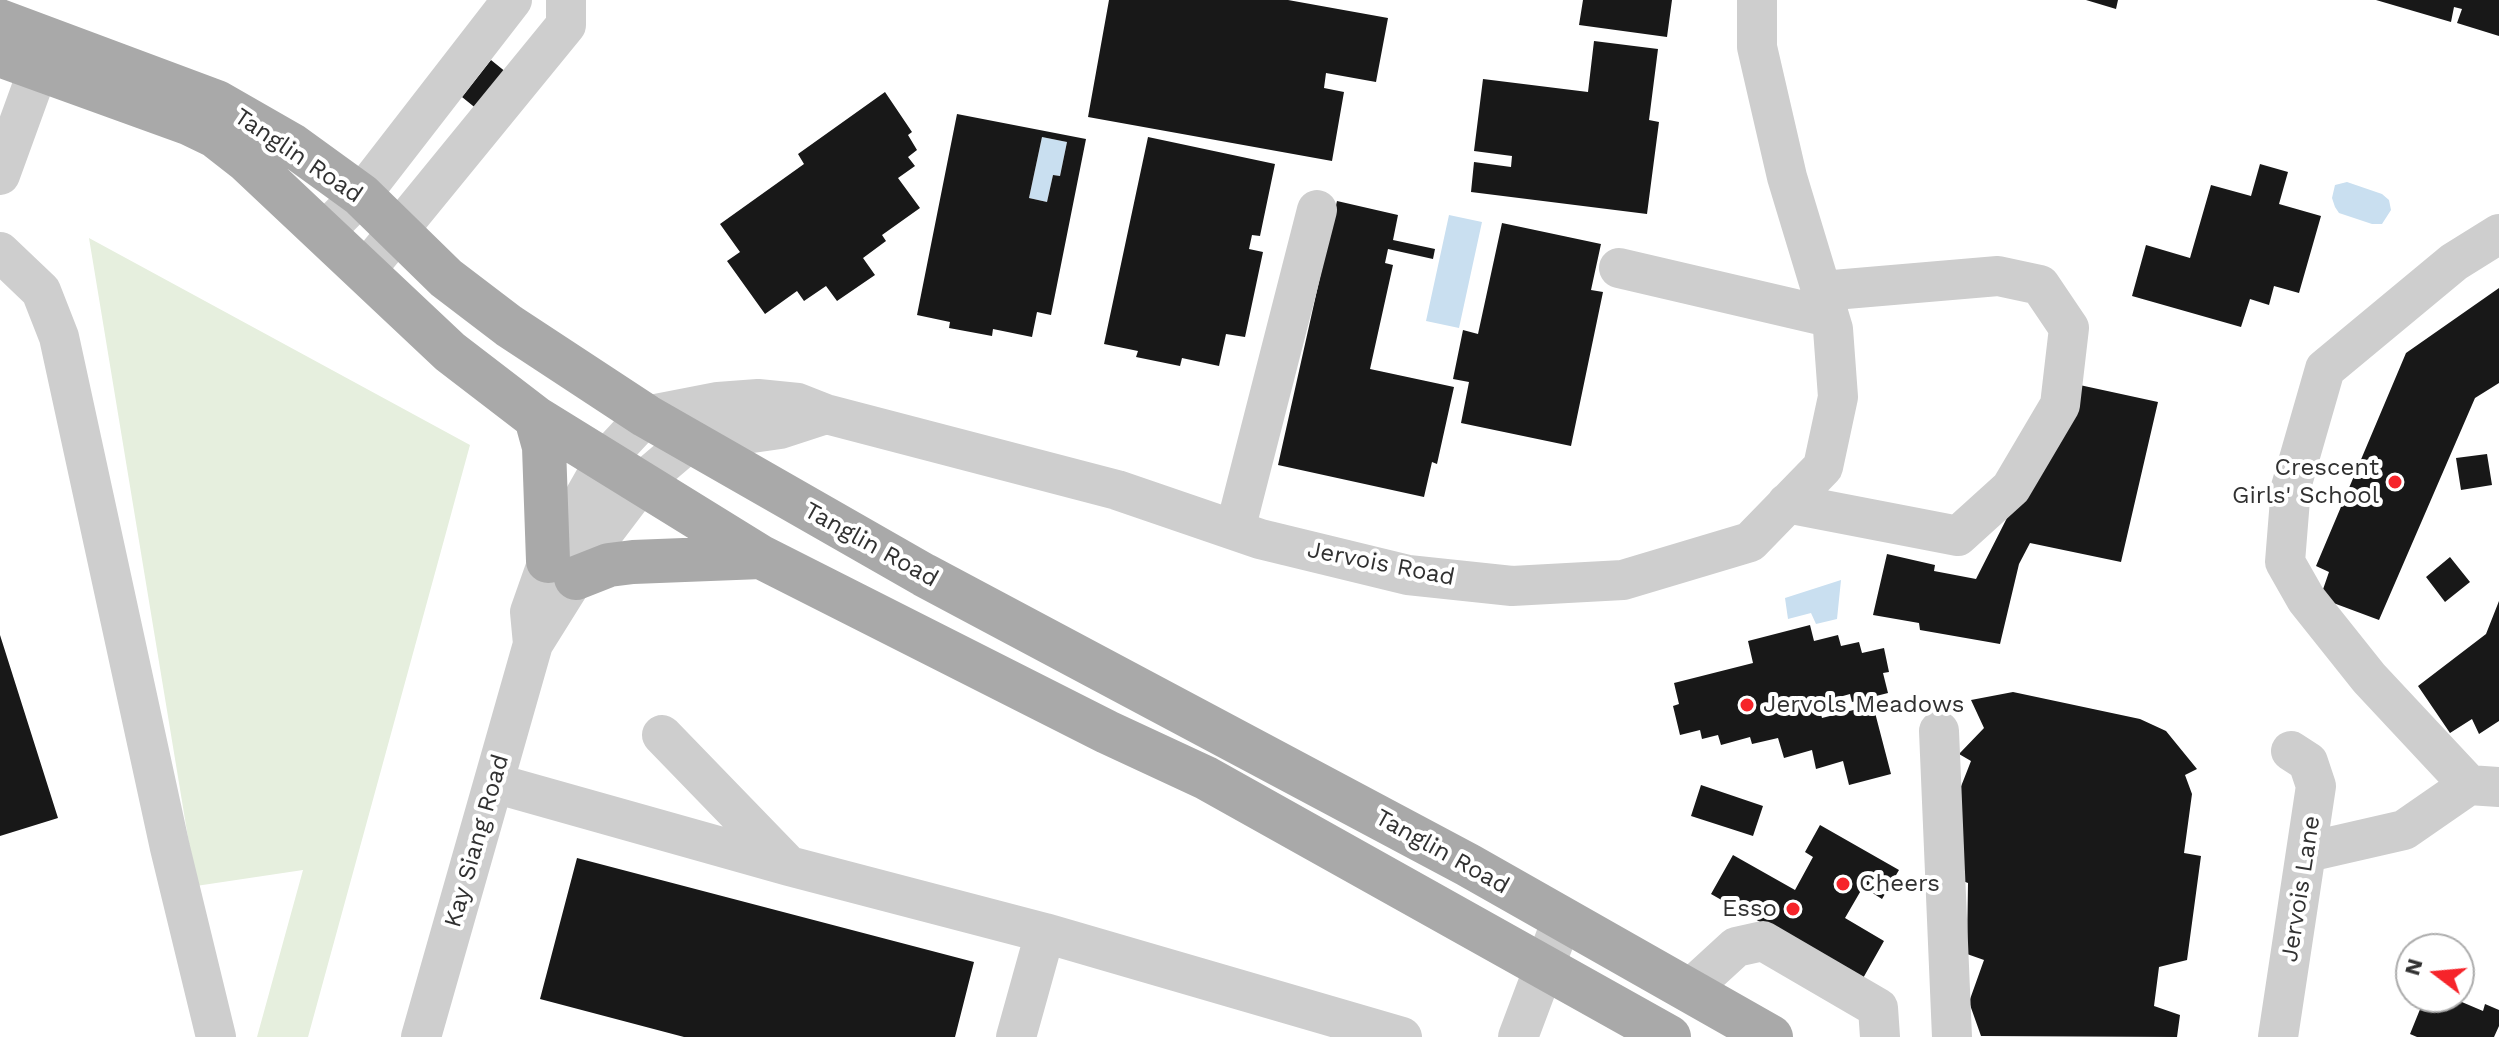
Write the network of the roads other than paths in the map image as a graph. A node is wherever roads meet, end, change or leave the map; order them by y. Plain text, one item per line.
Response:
1 (512, 0) edge
2 (566, 0) edge
3 (1757, 0) edge
4 (0, 21) edge
5 (29, 54) edge
6 (0, 175) edge
7 (361, 195) junction
8 (1317, 210) dead end
9 (323, 233) junction
10 (397, 233) junction
11 (2499, 234) edge
12 (0, 252) edge
13 (1619, 268) dead end
14 (365, 271) junction
15 (1826, 304) junction
16 (826, 414) junction
17 (646, 416) junction
18 (536, 418) junction
19 (689, 442) junction
20 (606, 459) junction
21 (642, 482) junction
22 (1787, 503) junction
23 (1235, 530) junction
24 (761, 557) junction
25 (562, 570) junction
26 (1939, 731) dead end
27 (662, 735) dead end
28 (2291, 751) dead end
29 (494, 783) junction
30 (2484, 786) edge
31 (2308, 852) junction
32 (789, 866) junction
33 (1562, 920) junction
34 (1045, 933) junction
35 (1544, 967) junction
36 (1688, 991) junction
37 (216, 1037) edge
38 (421, 1037) edge
39 (1016, 1037) edge
40 (1402, 1037) edge
41 (1518, 1037) edge
42 (1669, 1037) edge
43 (1771, 1037) edge
44 (1880, 1037) edge
45 (1952, 1037) edge
46 (2278, 1037) edge

1 - 7 street
2 - 10 street
3 - 15 street, Jervois Road
4 - 5 main road, Tanglin Road
5 - 6 street
5 - 7 main road, Tanglin Road
5 - 9 main road, Tanglin Road
7 - 9 street
7 - 10 main road, Tanglin Road
8 - 23 street
9 - 14 main road, Tanglin Road
10 - 14 street
10 - 17 main road, Tanglin Road
11 - 30 street
12 - 37 street
13 - 15 street
14 - 18 main road, Tanglin Road
15 - 22 street, Jervois Road
15 - 22 street
16 - 17 street, Jervois Road
16 - 19 street
16 - 23 street, Jervois Road
17 - 19 main road, Tanglin Road
17 - 20 street
18 - 20 main road, Tanglin Road
18 - 25 main road
19 - 21 street
19 - 33 main road, Tanglin Road
20 - 21 main road, Tanglin Road
20 - 25 street, Kay Siang Road
21 - 24 main road, Tanglin Road
21 - 25 street, Kay Siang Road
22 - 23 street, Jervois Road
24 - 25 main road
24 - 35 main road, Tanglin Road
25 - 29 street, Kay Siang Road
26 - 45 street
27 - 32 street
28 - 31 street, Jervois Lane
29 - 32 street
29 - 38 street, Kay Siang Road
30 - 31 street
31 - 46 street, Jervois Lane
32 - 34 street
33 - 35 street
33 - 36 main road, Tanglin Road
34 - 39 street
34 - 40 street
35 - 41 street
35 - 42 main road, Tanglin Road
36 - 43 main road, Tanglin Road
36 - 44 street

